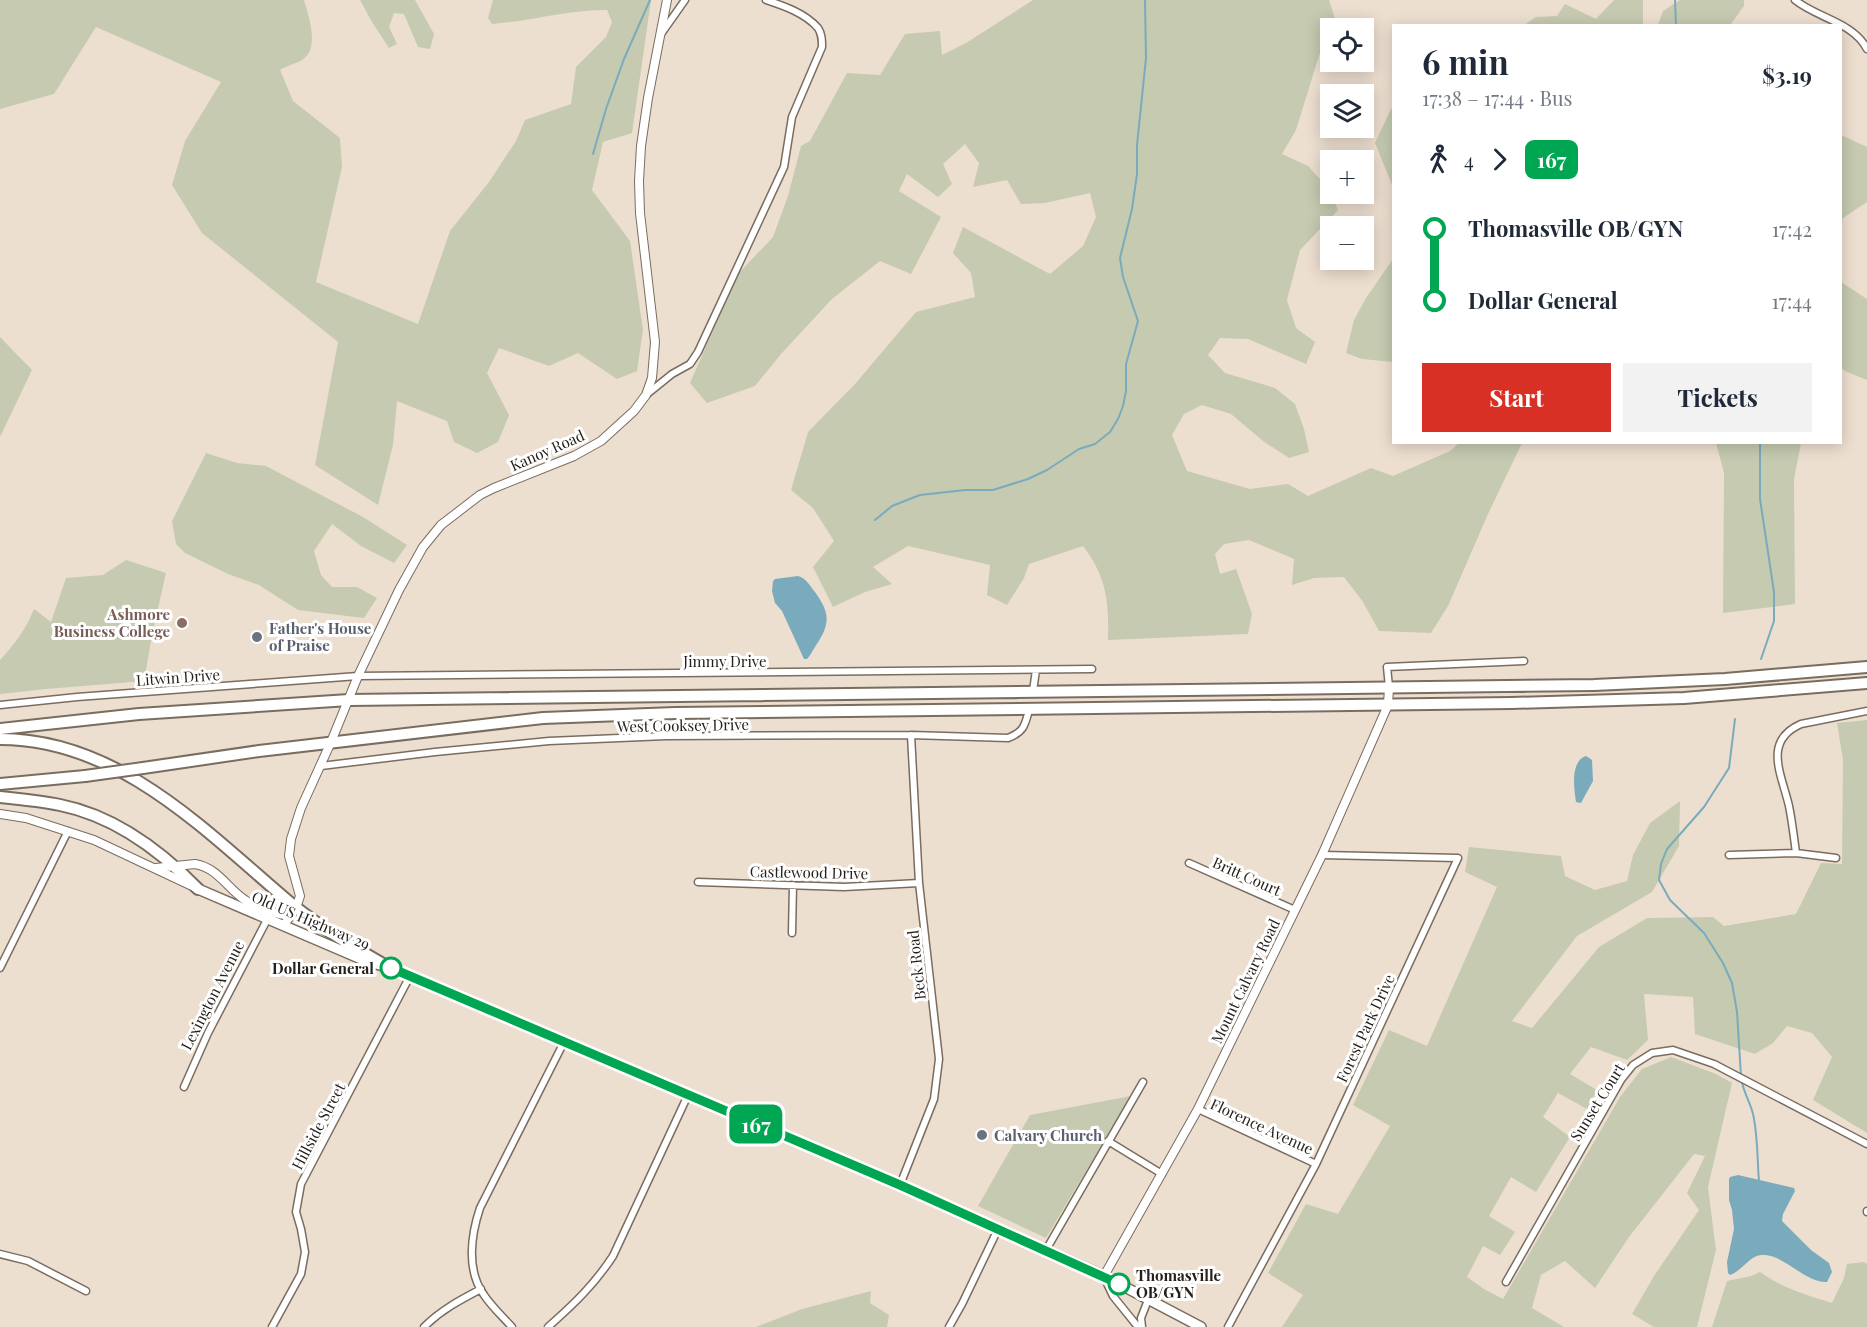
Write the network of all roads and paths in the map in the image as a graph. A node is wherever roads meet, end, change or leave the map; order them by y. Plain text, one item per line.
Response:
1 (667, 0) edge
2 (686, 0) edge
3 (767, 0) edge
4 (1795, 0) edge
5 (1837, 24) edge
6 (1842, 26) edge
7 (660, 34) junction
8 (1867, 49) edge
9 (646, 394) junction
10 (1524, 662) dead end
11 (1867, 667) edge
12 (1092, 669) dead end
13 (1036, 670) junction
14 (358, 676) junction
15 (1867, 683) edge
16 (1389, 687) junction
17 (1033, 691) junction
18 (349, 700) junction
19 (0, 705) edge
20 (1388, 705) junction
21 (1029, 710) junction
22 (1867, 711) edge
23 (0, 729) edge
24 (911, 735) junction
25 (0, 739) edge
26 (332, 742) junction
27 (321, 766) junction
28 (0, 784) edge
29 (0, 797) edge
30 (0, 814) edge
31 (68, 831) junction
32 (1796, 853) junction
33 (1322, 855) junction
34 (1729, 855) dead end
35 (1836, 858) dead end
36 (1189, 863) dead end
37 (176, 866) junction
38 (155, 868) junction
39 (698, 882) dead end
40 (920, 883) junction
41 (793, 885) junction
42 (198, 889) junction
43 (1295, 910) junction
44 (293, 912) junction
45 (268, 918) junction
46 (284, 925) junction
47 (792, 933) dead end
48 (0, 968) edge
49 (390, 968) junction
50 (410, 976) junction
51 (564, 1042) junction
52 (1143, 1082) dead end
53 (183, 1087) dead end
54 (688, 1095) junction
55 (1198, 1109) junction
56 (1108, 1141) junction
57 (1867, 1144) edge
58 (1316, 1164) junction
59 (1162, 1174) junction
60 (900, 1185) junction
61 (998, 1229) junction
62 (1046, 1250) junction
63 (0, 1254) edge
64 (1104, 1276) junction
65 (1506, 1282) dead end
66 (480, 1289) junction
67 (86, 1291) dead end
68 (1148, 1300) junction
69 (272, 1327) edge
70 (424, 1327) edge
71 (512, 1327) edge
72 (548, 1327) edge
73 (949, 1327) edge
74 (1140, 1327) edge
75 (1201, 1327) edge
76 (1227, 1327) edge

1 - 7 street, Kanoy Road
2 - 7 street
3 - 9 street
4 - 5 street
6 - 8 street
7 - 9 street, Kanoy Road
9 - 14 street, Kanoy Road
10 - 16 street
11 - 16 highway
12 - 13 street, Jimmy Drive
13 - 14 street, Jimmy Drive
13 - 17 street
14 - 18 street, Kanoy Road
14 - 19 street, Litwin Drive
15 - 20 highway
16 - 17 highway
16 - 20 street, Mount Calvary Road
17 - 18 highway
18 - 23 highway
18 - 26 street, Kanoy Road
20 - 21 highway
20 - 33 street, Mount Calvary Road
21 - 24 street, West Cooksey Drive
21 - 26 highway
22 - 32 street
24 - 27 street, West Cooksey Drive
24 - 40 street, Beck Road
25 - 44 highway
26 - 27 street, Kanoy Road
26 - 28 highway, bridge
27 - 44 street, Kanoy Road
29 - 37 highway
30 - 31 street, Old US Highway 29
31 - 38 street, Old US Highway 29
31 - 48 street
32 - 34 street
32 - 35 street
33 - 43 street, Mount Calvary Road
33 - 58 street, Forest Park Drive
36 - 43 street, Britt Court
37 - 38 street
37 - 42 highway
37 - 44 street
38 - 42 street, Old US Highway 29
39 - 41 street, Castlewood Drive
40 - 41 street, Castlewood Drive
40 - 60 street, Beck Road
41 - 47 street
42 - 45 main road, Old US Highway 29
43 - 55 street, Mount Calvary Road
44 - 46 street
44 - 49 highway
45 - 46 main road, Old US Highway 29
45 - 53 street, Lexington Avenue
46 - 49 main road, Old US Highway 29
49 - 50 main road, Old US Highway 29
50 - 51 main road, Old US Highway 29
50 - 69 street, Hillside Street
51 - 54 main road, Old US Highway 29
51 - 66 street
52 - 56 street
54 - 60 main road, Old US Highway 29
54 - 72 street
55 - 58 street, Florence Avenue
55 - 59 street, Mount Calvary Road
56 - 59 street
56 - 62 street
57 - 65 street, Sunset Court
58 - 76 street, Forest Park Drive
59 - 64 street, Mount Calvary Road
60 - 61 main road, Old US Highway 29
61 - 62 main road, Old US Highway 29
61 - 73 street
62 - 64 main road, Old US Highway 29
63 - 67 street
64 - 68 main road
64 - 74 street
66 - 70 street
66 - 71 street
68 - 74 street
68 - 75 main road

